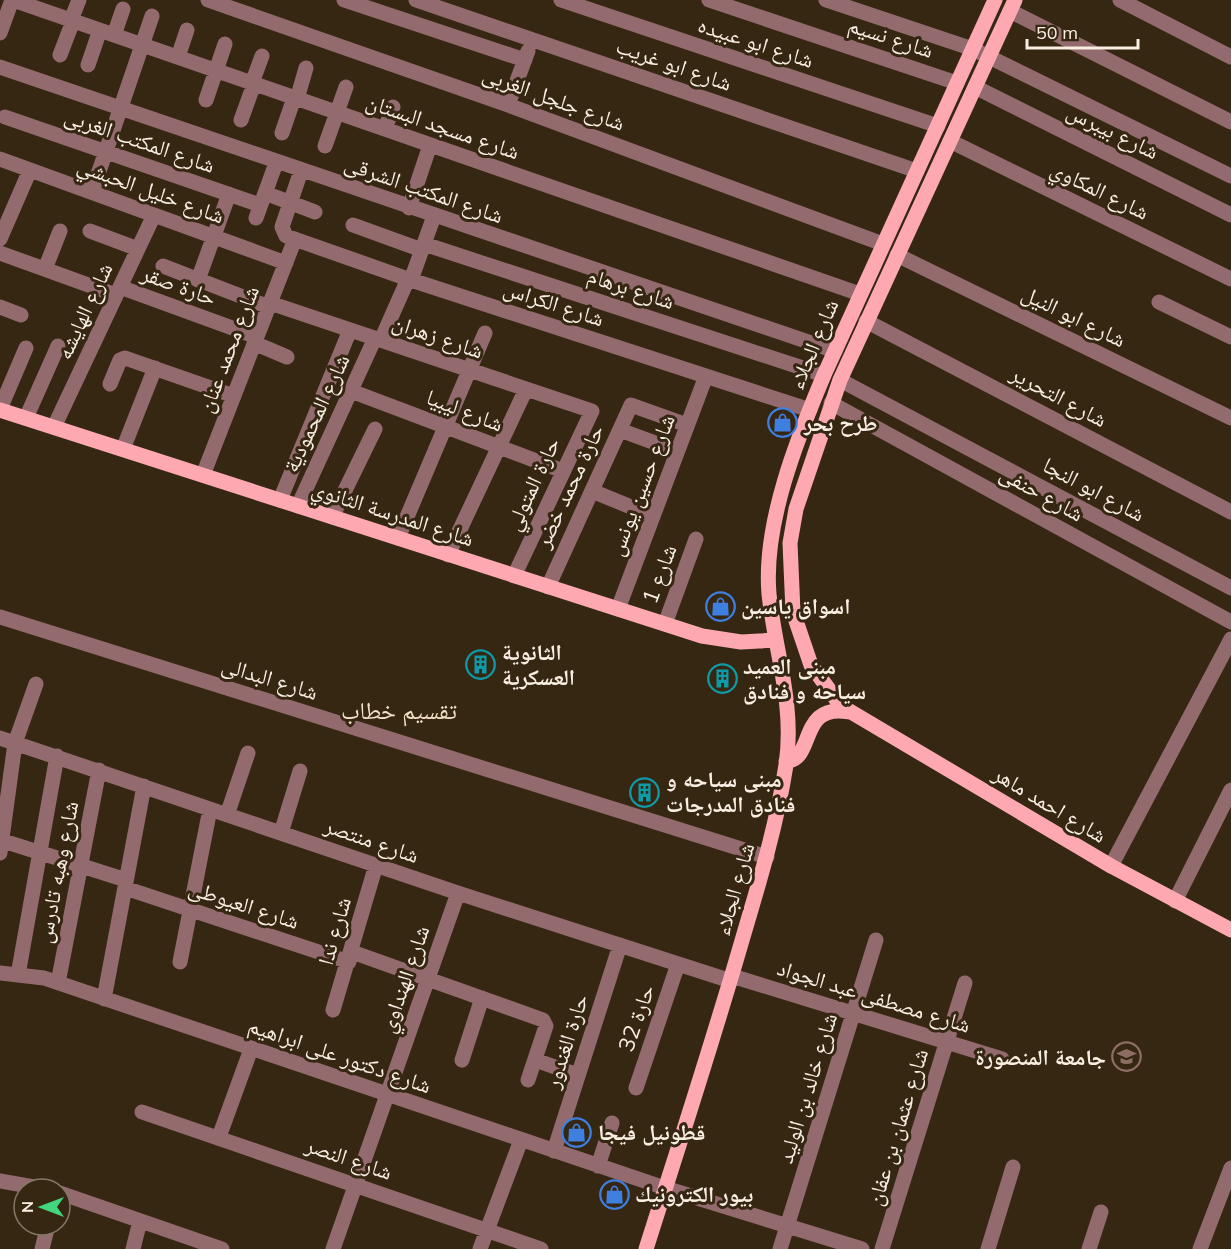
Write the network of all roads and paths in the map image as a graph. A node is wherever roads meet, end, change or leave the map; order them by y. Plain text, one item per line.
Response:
1 (12, 0) edge
2 (79, 0) edge
3 (208, 0) edge
4 (344, 0) edge
5 (416, 0) edge
6 (561, 0) edge
7 (709, 0) edge
8 (826, 0) edge
9 (1120, 0) edge
10 (990, 1) edge
11 (1013, 6) edge
12 (123, 9) dead end
13 (152, 16) dead end
14 (72, 21) junction
15 (187, 30) dead end
16 (0, 33) edge
17 (107, 33) junction
18 (532, 40) junction
19 (225, 44) dead end
20 (142, 45) junction
21 (973, 49) junction
22 (60, 55) dead end
23 (262, 56) dead end
24 (178, 57) junction
25 (989, 57) junction
26 (1231, 57) edge
27 (525, 60) junction
28 (88, 65) dead end
29 (0, 67) edge
30 (306, 68) dead end
31 (216, 70) junction
32 (253, 83) junction
33 (957, 83) junction
34 (346, 87) dead end
35 (975, 87) junction
36 (295, 98) junction
37 (206, 100) dead end
38 (508, 105) junction
39 (393, 107) dead end
40 (120, 110) junction
41 (337, 113) junction
42 (5, 117) dead end
43 (241, 120) dead end
44 (1231, 122) edge
45 (938, 126) junction
46 (385, 129) junction
47 (282, 133) dead end
48 (950, 141) junction
49 (430, 145) junction
50 (325, 146) dead end
51 (106, 152) junction
52 (0, 159) edge
53 (276, 163) junction
54 (30, 170) junction
55 (301, 171) junction
56 (917, 171) junction
57 (1231, 176) edge
58 (92, 192) junction
59 (229, 194) junction
60 (290, 203) junction
61 (260, 206) junction
62 (6, 208) edge
63 (409, 208) junction
64 (315, 212) dead end
65 (1231, 214) edge
66 (154, 215) junction
67 (434, 216) junction
68 (353, 225) dead end
69 (60, 231) dead end
70 (90, 231) dead end
71 (214, 237) junction
72 (290, 238) junction
73 (0, 239) edge
74 (883, 244) junction
75 (423, 247) junction
76 (138, 249) junction
77 (0, 253) edge
78 (897, 255) junction
79 (286, 263) junction
80 (163, 266) dead end
81 (45, 269) junction
82 (410, 279) junction
83 (1231, 279) edge
84 (198, 280) junction
85 (118, 291) junction
86 (860, 294) junction
87 (1159, 302) dead end
88 (269, 305) junction
89 (0, 307) edge
90 (21, 315) dead end
91 (866, 321) junction
92 (350, 330) junction
93 (484, 333) dead end
94 (1231, 337) edge
95 (378, 339) junction
96 (255, 340) junction
97 (58, 346) dead end
98 (26, 348) dead end
99 (835, 351) junction
100 (287, 357) dead end
101 (155, 368) junction
102 (469, 370) junction
103 (824, 375) junction
104 (706, 376) junction
105 (840, 380) junction
106 (110, 384) dead end
107 (526, 389) junction
108 (351, 391) junction
109 (234, 396) junction
110 (831, 403) junction
111 (0, 410) edge
112 (810, 410) junction
113 (592, 411) joint
114 (26, 418) junction
115 (1231, 418) edge
116 (687, 425) junction
117 (445, 426) junction
118 (54, 427) junction
119 (375, 429) dead end
120 (620, 430) junction
121 (499, 446) junction
122 (123, 449) junction
123 (677, 452) junction
124 (564, 471) junction
125 (202, 475) junction
126 (592, 491) junction
127 (280, 500) junction
128 (298, 506) junction
129 (1231, 512) edge
130 (653, 516) junction
131 (332, 517) junction
132 (398, 538) junction
133 (696, 539) dead end
134 (771, 542) junction
135 (790, 543) junction
136 (448, 555) junction
137 (514, 576) junction
138 (548, 587) junction
139 (1231, 588) edge
140 (618, 609) junction
141 (0, 617) edge
142 (1231, 622) edge
143 (665, 624) junction
144 (1231, 639) edge
145 (776, 640) junction
146 (821, 681) joint
147 (36, 684) dead end
148 (849, 712) junction
149 (0, 738) edge
150 (15, 743) junction
151 (248, 753) dead end
152 (57, 756) junction
153 (786, 761) junction
154 (99, 770) junction
155 (300, 771) dead end
156 (144, 786) junction
157 (1230, 792) edge
158 (210, 809) junction
159 (227, 815) junction
160 (281, 834) junction
161 (1, 845) edge
162 (40, 853) junction
163 (766, 857) junction
164 (376, 865) junction
165 (81, 866) junction
166 (1111, 866) junction
167 (126, 884) junction
168 (458, 893) junction
169 (1175, 901) junction
170 (191, 910) junction
171 (1231, 930) edge
172 (876, 940) dead end
173 (620, 945) junction
174 (350, 957) junction
175 (180, 962) dead end
176 (678, 964) junction
177 (0, 973) edge
178 (18, 975) junction
179 (731, 978) junction
180 (428, 979) junction
181 (58, 983) junction
182 (965, 983) dead end
183 (482, 998) junction
184 (104, 999) junction
185 (333, 1010) dead end
186 (854, 1013) junction
187 (947, 1042) junction
188 (251, 1049) junction
189 (1002, 1059) dead end
190 (462, 1060) dead end
191 (535, 1060) junction
192 (578, 1075) junction
193 (528, 1080) dead end
194 (636, 1088) dead end
195 (387, 1095) junction
196 (142, 1112) dead end
197 (612, 1123) dead end
198 (219, 1137) junction
199 (520, 1140) junction
200 (554, 1151) junction
201 (598, 1166) junction
202 (1013, 1167) dead end
203 (1231, 1168) edge
204 (356, 1184) junction
205 (665, 1188) junction
206 (72, 1197) edge
207 (1101, 1212) dead end
208 (140, 1221) junction
209 (788, 1226) junction
210 (487, 1230) junction
211 (133, 1249) edge
212 (222, 1249) edge
213 (333, 1249) edge
214 (480, 1249) edge
215 (541, 1249) edge
216 (646, 1249) edge
217 (780, 1249) edge
218 (862, 1249) edge
219 (882, 1249) edge
220 (987, 1249) edge
221 (1089, 1249) edge
222 (1200, 1249) edge

1 - 14 street, شارع مسجد البستان
1 - 16 street
2 - 14 street
3 - 38 street, شارع جلجل الغربى
4 - 27 street
5 - 18 street, شارع ابو غريب
6 - 45 street, شارع ابو عبيده
7 - 33 street, شارع نسيم
8 - 21 street
9 - 26 street
10 - 21 main road, شارع الجلاء
11 - 25 main road, شارع الجلاء
11 - 44 street
12 - 17 street
13 - 20 street
14 - 17 street, شارع مسجد البستان
14 - 22 street
15 - 24 street
17 - 20 street, شارع مسجد البستان
17 - 28 street
18 - 27 street
18 - 56 street, شارع ابو غريب
19 - 31 street
20 - 24 street, شارع مسجد البستان
20 - 40 street
21 - 25 street
21 - 33 main road, شارع الجلاء
23 - 32 street
24 - 31 street, شارع مسجد البستان
25 - 35 main road, شارع الجلاء
25 - 57 street
27 - 38 street
29 - 40 street, شارع المكتب الشرقى
30 - 36 street
31 - 32 street, شارع مسجد البستان
31 - 37 street
32 - 36 street, شارع مسجد البستان
32 - 43 street
33 - 45 main road, شارع الجلاء
34 - 41 street
35 - 48 main road, شارع الجلاء
35 - 65 street, شارع بيبرس
36 - 41 street, شارع مسجد البستان
36 - 47 street
38 - 74 street, شارع جلجل الغربى
39 - 46 street
40 - 51 street
40 - 53 street, شارع المكتب الشرقى
41 - 46 street, شارع مسجد البستان
41 - 50 street
42 - 51 street, شارع المكتب الغربى
45 - 56 main road, شارع الجلاء
46 - 49 street, شارع مسجد البستان
48 - 78 main road, شارع الجلاء
48 - 83 street, شارع المكاوي
49 - 63 street
49 - 86 street, شارع مسجد البستان
51 - 58 street
51 - 59 street, شارع المكتب الغربى
52 - 54 street, شارع خليل الحبشي
53 - 55 street, شارع المكتب الشرقى
53 - 61 street
54 - 58 street, شارع خليل الحبشي
54 - 62 street
55 - 60 street, شارع محمد عنان
55 - 63 street, شارع المكتب الشرقى
56 - 74 main road, شارع الجلاء
58 - 66 street, شارع خليل الحبشي
59 - 61 street, شارع المكتب الغربى
59 - 71 street
60 - 61 street, شارع المكتب الغربى
60 - 64 street, شارع المكتب الغربى
60 - 72 street, شارع محمد عنان
62 - 73 street
63 - 67 street, شارع المكتب الشرقى
66 - 71 street, شارع خليل الحبشي
66 - 76 street, شارع الهايشه
67 - 75 street, شارع المحمودية
67 - 99 street, شارع المكتب الشرقى
68 - 75 street, شارع برهام
69 - 81 street
70 - 76 street
71 - 79 street, شارع خليل الحبشي
71 - 84 street
72 - 79 street, شارع محمد عنان
72 - 82 street, شارع الكراس
74 - 86 main road, شارع الجلاء
75 - 82 street, شارع المحمودية
75 - 103 street, شارع برهام
76 - 85 street, شارع الهايشه
77 - 81 street, حارة صقر
78 - 91 main road, شارع الجلاء
78 - 115 street, شارع ابو النيل
79 - 88 street, شارع محمد عنان
80 - 84 street, شارع زهران
81 - 85 street, حارة صقر
82 - 95 street, شارع المحمودية
82 - 104 street, شارع الكراس
84 - 88 street, شارع زهران
85 - 96 street, حارة صقر
85 - 118 street, شارع الهايشه
86 - 99 main road, شارع الجلاء
87 - 94 street
88 - 92 street, شارع زهران
88 - 96 street, شارع محمد عنان
89 - 90 street
91 - 105 main road, شارع الجلاء
91 - 129 street, شارع التحرير
92 - 95 street, شارع زهران
92 - 127 street
93 - 102 street
95 - 102 street, شارع زهران
95 - 108 street, شارع المحمودية
96 - 100 street, حارة صقر
96 - 109 street, شارع محمد عنان
97 - 114 street
98 - 111 street
99 - 103 main road, شارع الجلاء
101 - 106 street
101 - 109 street
101 - 122 street
102 - 107 street, شارع زهران
102 - 117 street
103 - 112 main road, شارع الجلاء
104 - 112 street, شارع الكراس
104 - 116 street, شارع حسين يونس
105 - 110 main road, شارع الجلاء
105 - 139 street, شارع ابو النجا
107 - 113 street, شارع زهران
107 - 121 street
108 - 117 street, شارع ليبيا
108 - 128 street, شارع المحمودية
109 - 125 street, شارع محمد عنان
110 - 135 main road, شارع الجلاء
110 - 142 street, شارع حنفى
111 - 114 main road, شارع المدرسة الثانوي
112 - 134 main road, شارع الجلاء
113 - 124 street, حارة المتولي
114 - 118 main road, شارع المدرسة الثانوي
116 - 120 street, حارة محمد خضر
116 - 123 street, شارع حسين يونس
117 - 121 street, شارع ليبيا
117 - 132 street
118 - 122 main road, شارع المدرسة الثانوي
119 - 131 street
120 - 123 street
120 - 126 street, حارة محمد خضر
121 - 124 street, شارع ليبيا
121 - 136 street
122 - 125 main road, شارع المدرسة الثانوي
123 - 130 street, شارع حسين يونس
124 - 137 street, حارة المتولي
125 - 127 main road, شارع المدرسة الثانوي
126 - 130 street
126 - 138 street, حارة محمد خضر
127 - 128 main road, شارع المدرسة الثانوي
128 - 131 main road, شارع المدرسة الثانوي
130 - 140 street, شارع حسين يونس
131 - 132 main road, شارع المدرسة الثانوي
132 - 136 main road, شارع المدرسة الثانوي
133 - 143 street, شارع 1
134 - 135 main road
134 - 145 main road, شارع الجلاء
135 - 146 main road, شارع الجلاء
136 - 137 main road, شارع المدرسة الثانوي
137 - 138 main road, شارع المدرسة الثانوي
138 - 140 main road, شارع المدرسة الثانوي
140 - 143 main road, شارع المدرسة الثانوي
141 - 163 street, شارع البدالى
143 - 145 main road, شارع المدرسة الثانوي
144 - 166 street
145 - 153 main road, شارع الجلاء
146 - 148 main road, شارع احمد ماهر
147 - 150 street
148 - 153 main road
148 - 166 main road, شارع احمد ماهر
149 - 150 street, شارع منتصر
150 - 152 street, شارع منتصر
150 - 161 street
151 - 159 street
152 - 154 street, شارع منتصر
152 - 162 street
153 - 163 main road, شارع الجلاء
154 - 156 street, شارع منتصر
154 - 165 street, شارع وهبه تادرس
155 - 160 street
156 - 158 street, شارع منتصر
156 - 167 street
157 - 169 street
158 - 159 street, شارع منتصر
158 - 170 street
159 - 160 street, شارع منتصر
160 - 164 street, شارع منتصر
161 - 162 street, شارع العيوطى
162 - 165 street, شارع العيوطى
162 - 178 street
163 - 179 main road, شارع الجلاء
164 - 168 street, شارع منتصر
164 - 174 street, شارع ندا
165 - 167 street, شارع العيوطى
165 - 181 street, شارع وهبه تادرس
166 - 169 main road, شارع احمد ماهر
167 - 170 street, شارع العيوطى
167 - 184 street
168 - 173 street, شارع منتصر
168 - 180 street, شارع الهنداوي
169 - 171 main road, شارع احمد ماهر
170 - 174 street, شارع العيوطى
170 - 175 street
172 - 186 street, شارع خالد بن الوليد
173 - 176 street, شارع منتصر
173 - 192 street, حارة الغندور
174 - 180 street, شارع العيوطى
174 - 185 street, شارع ندا
176 - 179 street, شارع منتصر
176 - 194 street, حارة 32
177 - 178 street, شارع دكتور على ابراهيم
178 - 181 street, شارع دكتور على ابراهيم
179 - 186 street, شارع مصطفى عبد الجواد
179 - 205 main road, شارع الجلاء
180 - 183 street, شارع العيوطى
180 - 195 street, شارع الهنداوي
181 - 184 street, شارع دكتور على ابراهيم
182 - 187 street, شارع عثمان بن عفان
183 - 190 street
183 - 191 street, شارع العيوطى
184 - 188 street, شارع دكتور على ابراهيم
186 - 187 street, شارع مصطفى عبد الجواد
186 - 209 street, شارع خالد بن الوليد
187 - 189 street, شارع مصطفى عبد الجواد
187 - 219 street, شارع عثمان بن عفان
188 - 195 street, شارع دكتور على ابراهيم
188 - 198 street
191 - 192 street
191 - 193 street, شارع العيوطى
192 - 200 street, حارة الغندور
195 - 199 street, شارع دكتور على ابراهيم
195 - 204 street, شارع الهنداوي
196 - 198 street, شارع النصر
197 - 201 street
198 - 204 street, شارع النصر
199 - 200 street, شارع دكتور على ابراهيم
199 - 210 street
200 - 201 street, شارع دكتور على ابراهيم
201 - 205 street, شارع دكتور على ابراهيم
202 - 220 street
203 - 222 street
204 - 210 street, شارع النصر
204 - 213 street, شارع الهنداوي
205 - 209 street, شارع دكتور على ابراهيم
205 - 216 main road, شارع الجلاء
206 - 208 street
207 - 221 street
208 - 211 street
208 - 212 street
209 - 217 street, شارع خالد بن الوليد
209 - 218 street, شارع دكتور على ابراهيم
210 - 214 street
210 - 215 street, شارع النصر

